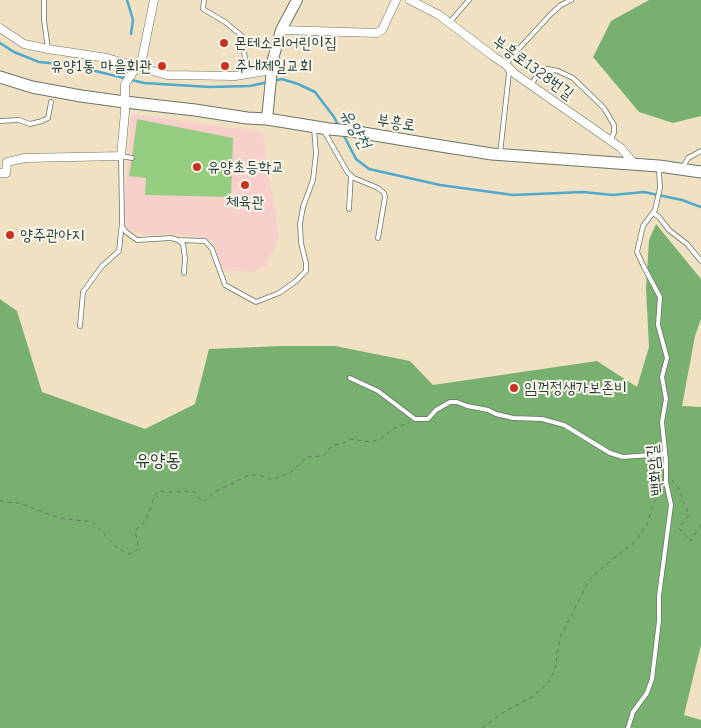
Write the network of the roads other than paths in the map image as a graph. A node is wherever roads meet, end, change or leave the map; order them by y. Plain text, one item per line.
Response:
1 (44, 0) edge
2 (154, 0) edge
3 (204, 0) edge
4 (297, 0) edge
5 (396, 0) edge
6 (410, 0) edge
7 (469, 0) edge
8 (571, 0) edge
9 (449, 23) junction
10 (0, 28) edge
11 (281, 30) junction
12 (48, 49) junction
13 (506, 65) junction
14 (136, 68) junction
15 (272, 73) junction
16 (246, 74) junction
17 (0, 77) edge
18 (531, 85) junction
19 (51, 102) dead end
20 (125, 102) junction
21 (266, 119) junction
22 (0, 121) edge
23 (322, 128) junction
24 (610, 140) junction
25 (701, 151) edge
26 (500, 154) junction
27 (122, 156) junction
28 (132, 158) dead end
29 (635, 165) junction
30 (659, 166) junction
31 (681, 170) junction
32 (701, 172) edge
33 (0, 173) edge
34 (351, 175) junction
35 (349, 209) dead end
36 (654, 212) junction
37 (122, 226) junction
38 (378, 238) dead end
39 (178, 240) junction
40 (701, 261) edge
41 (184, 273) dead end
42 (80, 326) dead end
43 (350, 378) dead end
44 (665, 454) junction
45 (628, 728) edge

1 - 12 lane
2 - 14 street
3 - 16 lane
4 - 11 street
5 - 11 street
6 - 9 street, 부흥로1328번길
7 - 9 lane
8 - 13 lane
9 - 13 street, 부흥로1328번길
10 - 12 street
11 - 15 street
12 - 14 street
13 - 18 street, 부흥로1328번길
13 - 26 lane
14 - 16 street
14 - 20 street
15 - 16 street
15 - 21 street
17 - 20 main road, 부흥로
18 - 24 street, 부흥로1328번길
18 - 24 lane
19 - 22 lane
20 - 21 main road, 부흥로
20 - 27 street
21 - 23 main road, 부흥로
23 - 26 main road, 부흥로
23 - 34 lane
23 - 39 lane
24 - 29 street, 부흥로1328번길
25 - 31 lane
26 - 29 main road, 부흥로
27 - 28 lane
27 - 33 street
27 - 37 lane
29 - 30 main road, 부흥로
30 - 31 main road, 부흥로
30 - 36 lane, 백화암길
31 - 32 main road, 부흥로
34 - 35 lane
34 - 38 lane
36 - 40 lane
36 - 44 lane, 백화암길
37 - 39 lane
37 - 42 lane
39 - 41 lane
43 - 44 lane
44 - 45 lane, 백화암길

